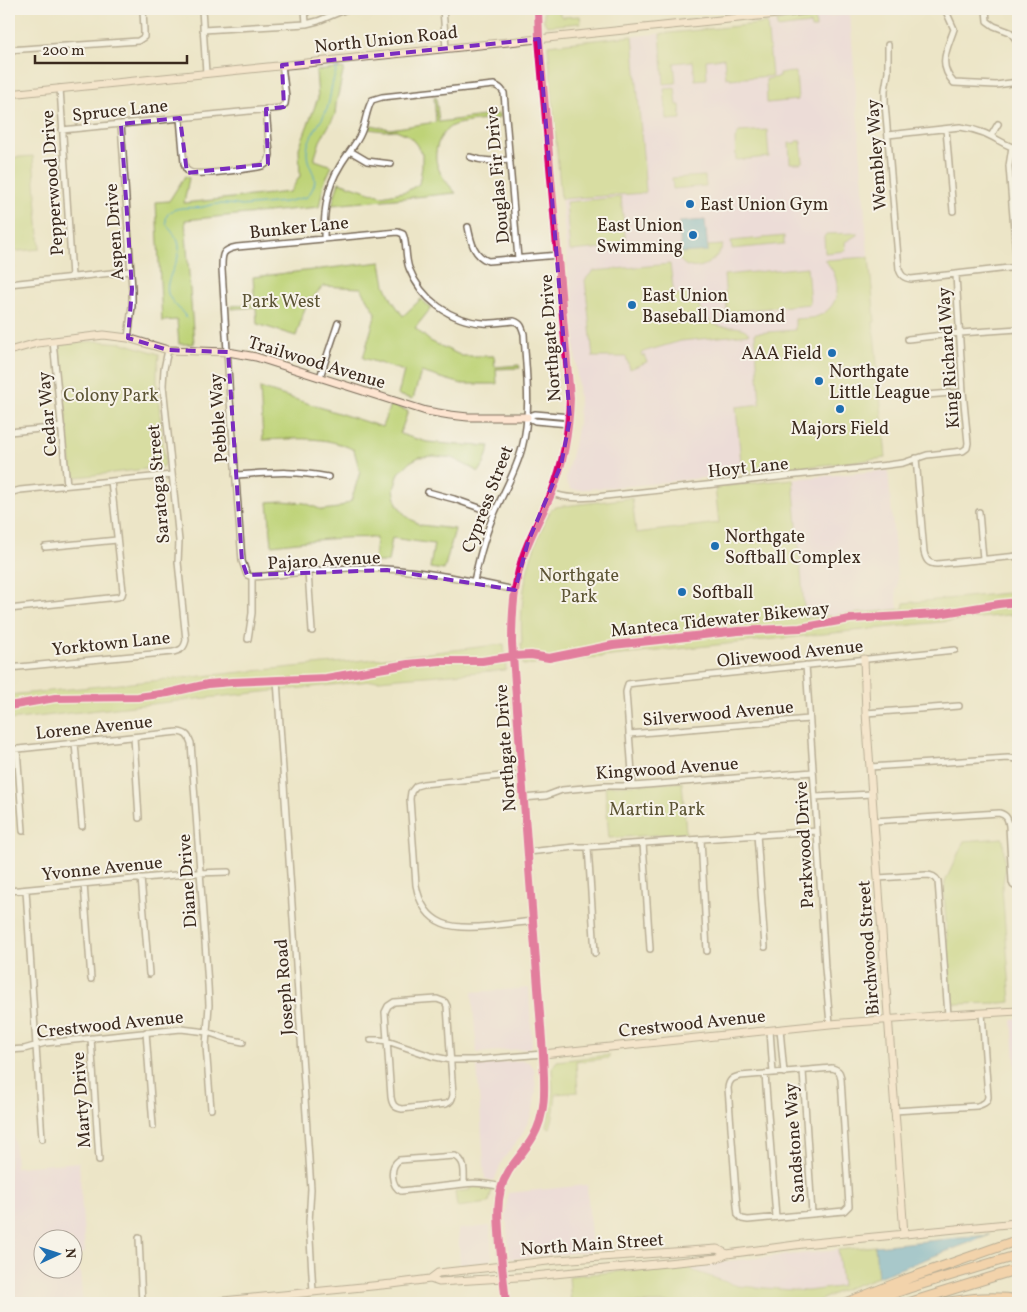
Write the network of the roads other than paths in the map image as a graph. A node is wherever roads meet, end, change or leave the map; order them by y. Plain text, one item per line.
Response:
1 (142, 9) edge
2 (202, 9) edge
3 (305, 9) edge
4 (347, 9) edge
5 (443, 9) edge
6 (538, 9) edge
7 (818, 9) edge
8 (826, 9) edge
9 (945, 9) edge
10 (986, 9) edge
11 (306, 24) junction
12 (204, 30) junction
13 (539, 39) junction
14 (1018, 42) edge
15 (888, 45) dead end
16 (446, 48) junction
17 (9, 50) edge
18 (282, 65) junction
19 (206, 73) junction
20 (9, 75) edge
21 (1018, 82) edge
22 (60, 88) junction
23 (9, 94) edge
24 (266, 109) junction
25 (180, 118) junction
26 (121, 124) junction
27 (998, 124) dead end
28 (946, 129) junction
29 (62, 130) junction
30 (888, 135) junction
31 (991, 136) junction
32 (1012, 147) junction
33 (1018, 148) edge
34 (350, 151) junction
35 (470, 157) dead end
36 (510, 160) junction
37 (391, 164) dead end
38 (1015, 210) edge
39 (953, 211) dead end
40 (468, 227) dead end
41 (324, 238) junction
42 (224, 252) joint
43 (559, 255) junction
44 (518, 259) junction
45 (1017, 267) edge
46 (130, 271) junction
47 (956, 274) junction
48 (72, 277) junction
49 (9, 284) edge
50 (504, 322) joint
51 (338, 323) dead end
52 (1018, 328) edge
53 (960, 333) junction
54 (128, 338) junction
55 (908, 339) dead end
56 (53, 340) junction
57 (168, 350) junction
58 (9, 351) edge
59 (228, 352) junction
60 (320, 377) junction
61 (963, 392) junction
62 (914, 396) dead end
63 (527, 417) junction
64 (570, 420) junction
65 (62, 427) junction
66 (9, 432) edge
67 (947, 453) joint
68 (916, 458) junction
69 (172, 475) junction
70 (235, 475) junction
71 (328, 477) dead end
72 (111, 481) junction
73 (67, 485) junction
74 (428, 492) dead end
75 (9, 493) edge
76 (552, 493) junction
77 (978, 512) dead end
78 (494, 513) junction
79 (117, 540) junction
80 (45, 547) dead end
81 (1018, 556) edge
82 (983, 559) junction
83 (308, 572) junction
84 (252, 577) junction
85 (474, 581) junction
86 (515, 590) junction
87 (9, 609) edge
88 (183, 616) joint
89 (312, 631) dead end
90 (248, 638) dead end
91 (955, 650) dead end
92 (864, 659) junction
93 (806, 665) junction
94 (9, 668) edge
95 (277, 680) dead end
96 (959, 706) dead end
97 (866, 713) junction
98 (809, 719) junction
99 (182, 733) joint
100 (629, 734) junction
101 (134, 737) junction
102 (75, 744) junction
103 (17, 749) junction
104 (9, 750) edge
105 (1018, 757) edge
106 (870, 767) junction
107 (814, 772) junction
108 (522, 774) junction
109 (633, 786) junction
110 (872, 794) junction
111 (815, 797) junction
112 (523, 798) junction
113 (139, 818) dead end
114 (874, 821) junction
115 (82, 826) dead end
116 (23, 831) dead end
117 (817, 831) junction
118 (757, 834) junction
119 (701, 839) junction
120 (643, 843) junction
121 (588, 848) junction
122 (528, 852) junction
123 (228, 872) dead end
124 (201, 873) junction
125 (141, 878) junction
126 (878, 878) junction
127 (84, 884) junction
128 (1018, 888) edge
129 (26, 890) junction
130 (9, 891) edge
131 (533, 921) junction
132 (766, 947) dead end
133 (650, 948) dead end
134 (707, 951) dead end
135 (595, 953) dead end
136 (149, 974) dead end
137 (91, 979) dead end
138 (1018, 1011) edge
139 (982, 1013) junction
140 (948, 1015) junction
141 (888, 1019) junction
142 (830, 1024) junction
143 (780, 1029) junction
144 (770, 1030) junction
145 (146, 1032) junction
146 (207, 1032) junction
147 (91, 1038) junction
148 (371, 1040) dead end
149 (387, 1041) junction
150 (243, 1042) dead end
151 (36, 1045) junction
152 (9, 1050) edge
153 (543, 1054) junction
154 (450, 1060) junction
155 (803, 1071) junction
156 (774, 1073) junction
157 (784, 1073) junction
158 (765, 1074) junction
159 (210, 1109) dead end
160 (894, 1111) junction
161 (153, 1126) dead end
162 (42, 1138) dead end
163 (99, 1160) dead end
164 (464, 1184) junction
165 (502, 1187) junction
166 (812, 1214) junction
167 (776, 1217) junction
168 (1018, 1222) edge
169 (904, 1234) junction
170 (139, 1238) dead end
171 (1018, 1240) edge
172 (727, 1254) junction
173 (1018, 1255) edge
174 (502, 1266) junction
175 (1018, 1269) edge
176 (502, 1277) junction
177 (430, 1279) junction
178 (313, 1292) junction
179 (276, 1299) edge
180 (1018, 1300) edge
181 (142, 1303) edge
182 (204, 1303) edge
183 (506, 1303) edge
184 (846, 1303) edge
185 (866, 1303) edge
186 (908, 1303) edge
187 (944, 1303) edge

1 - 17 street
2 - 12 street
3 - 11 street
4 - 11 street
5 - 16 street
6 - 13 street, Northgate Drive
7 - 8 street, North Union Road
7 - 13 street, North Union Road
9 - 21 street
10 - 14 street
11 - 12 street
12 - 19 street
13 - 16 street, North Union Road
13 - 43 street, Northgate Drive
15 - 30 street, Wembley Way
16 - 18 street, North Union Road
18 - 19 street, North Union Road
18 - 24 street, Spruce Lane
19 - 22 street, North Union Road
20 - 23 street
22 - 23 street, North Union Road
22 - 29 street, Pepperwood Drive
24 - 25 street, Spruce Lane
24 - 25 street, Spruce Lane
25 - 26 street, Spruce Lane
26 - 29 street, Spruce Lane
26 - 46 street, Aspen Drive
27 - 31 street
28 - 30 street
28 - 31 street
28 - 39 street
29 - 48 street, Pepperwood Drive
30 - 47 street, Wembley Way
31 - 32 street
32 - 33 street
32 - 38 street
34 - 36 street, Douglas Fir Drive
34 - 37 street
34 - 41 street
35 - 36 street
36 - 44 street, Douglas Fir Drive
38 - 45 street
40 - 44 street
41 - 42 street, Bunker Lane
41 - 50 street, Bunker Lane
42 - 59 street, Pebble Way
43 - 44 street
43 - 64 street, Northgate Drive
45 - 47 street
46 - 48 street
46 - 54 street, Aspen Drive
47 - 53 street, King Richard Way
48 - 49 street
50 - 63 street, Cypress Street
51 - 60 street
52 - 53 street
53 - 55 street
53 - 61 street, King Richard Way
54 - 56 street, Trailwood Avenue
54 - 57 street, Trailwood Avenue
56 - 58 street, Trailwood Avenue
56 - 65 street, Cedar Way
57 - 59 street, Trailwood Avenue
57 - 69 street, Saratoga Street
59 - 60 street, Trailwood Avenue
59 - 70 street, Pebble Way
60 - 63 street, Trailwood Avenue
61 - 62 street
61 - 67 street, King Richard Way
63 - 64 street, Trailwood Avenue
63 - 78 street, Cypress Street
64 - 76 street, Northgate Drive
65 - 66 street
65 - 73 street, Cedar Way
67 - 68 street, Hoyt Lane
68 - 76 street, Hoyt Lane
68 - 82 street
69 - 72 street
69 - 88 street, Saratoga Street
70 - 71 street
70 - 84 street, Pebble Way
72 - 73 street
72 - 79 street
73 - 75 street
74 - 78 street
76 - 86 street, Northgate Drive
77 - 82 street
78 - 85 street, Cypress Street
79 - 80 street
79 - 87 street
81 - 82 street
83 - 84 street, Pajaro Avenue
83 - 85 street, Pajaro Avenue
83 - 89 street
84 - 90 street
85 - 86 street, Pajaro Avenue
86 - 108 street, Northgate Drive
88 - 94 street, Yorktown Lane
91 - 92 street, Olivewood Avenue
92 - 93 street, Olivewood Avenue
92 - 97 street, Birchwood Street
93 - 98 street, Parkwood Drive
93 - 100 street, Olivewood Avenue
95 - 178 street, Joseph Road
96 - 97 street
97 - 106 street, Birchwood Street
98 - 100 street, Silverwood Avenue
98 - 107 street, Parkwood Drive
99 - 101 street, Lorene Avenue
99 - 124 street, Diane Drive
100 - 109 street
101 - 102 street, Lorene Avenue
101 - 113 street
102 - 103 street, Lorene Avenue
102 - 115 street
103 - 104 street, Lorene Avenue
103 - 116 street
105 - 106 street
106 - 110 street, Birchwood Street
107 - 109 street, Kingwood Avenue
107 - 111 street, Parkwood Drive
108 - 112 street, Northgate Drive
108 - 131 street
109 - 112 street, Kingwood Avenue
110 - 111 street
110 - 114 street, Birchwood Street
111 - 117 street, Parkwood Drive
112 - 122 street, Northgate Drive
114 - 126 street, Birchwood Street
114 - 128 street
117 - 118 street
117 - 142 street, Parkwood Drive
118 - 119 street
118 - 132 street
119 - 120 street
119 - 134 street
120 - 121 street
120 - 133 street
121 - 122 street
121 - 135 street
122 - 131 street, Northgate Drive
123 - 124 street, Yvonne Avenue
124 - 125 street, Yvonne Avenue
124 - 146 street, Diane Drive
125 - 127 street, Yvonne Avenue
125 - 136 street
126 - 140 street
126 - 141 street, Birchwood Street
127 - 129 street, Yvonne Avenue
127 - 137 street
129 - 130 street, Yvonne Avenue
129 - 151 street
131 - 153 street, Northgate Drive
138 - 139 street, Crestwood Avenue
139 - 140 street, Crestwood Avenue
139 - 160 street
140 - 141 street, Crestwood Avenue
141 - 142 street, Crestwood Avenue
141 - 160 street, Birchwood Street
142 - 143 street, Crestwood Avenue
143 - 144 street, Crestwood Avenue
143 - 157 street
144 - 153 street, Crestwood Avenue
144 - 156 street
145 - 146 street, Crestwood Avenue
145 - 147 street, Crestwood Avenue
145 - 161 street
146 - 150 street, Crestwood Avenue
146 - 159 street, Diane Drive
147 - 151 street, Crestwood Avenue
147 - 163 street, Marty Drive
148 - 149 street, Crestwood Avenue
149 - 154 street, Crestwood Avenue
149 - 154 street
149 - 154 street
151 - 152 street, Crestwood Avenue
151 - 162 street
153 - 154 street, Crestwood Avenue
153 - 165 street, Northgate Drive
155 - 157 street
155 - 166 street, Sandstone Way
155 - 166 street
156 - 157 street
156 - 158 street
158 - 167 street
158 - 167 street
160 - 169 street, Birchwood Street
164 - 164 street
164 - 165 street
165 - 174 street, Northgate Drive
166 - 167 street
168 - 169 street, North Main Street
169 - 172 street, North Main Street
170 - 181 street
171 - 184 highway
172 - 174 street, North Main Street
172 - 176 street, North Main Street
173 - 185 highway
174 - 176 street, Northgate Drive
174 - 177 street, North Main Street
175 - 186 highway
176 - 177 street, North Main Street
176 - 183 street, Northgate Drive
177 - 178 street, North Main Street
178 - 179 street, North Main Street
179 - 182 street, North Main Street
180 - 187 highway

